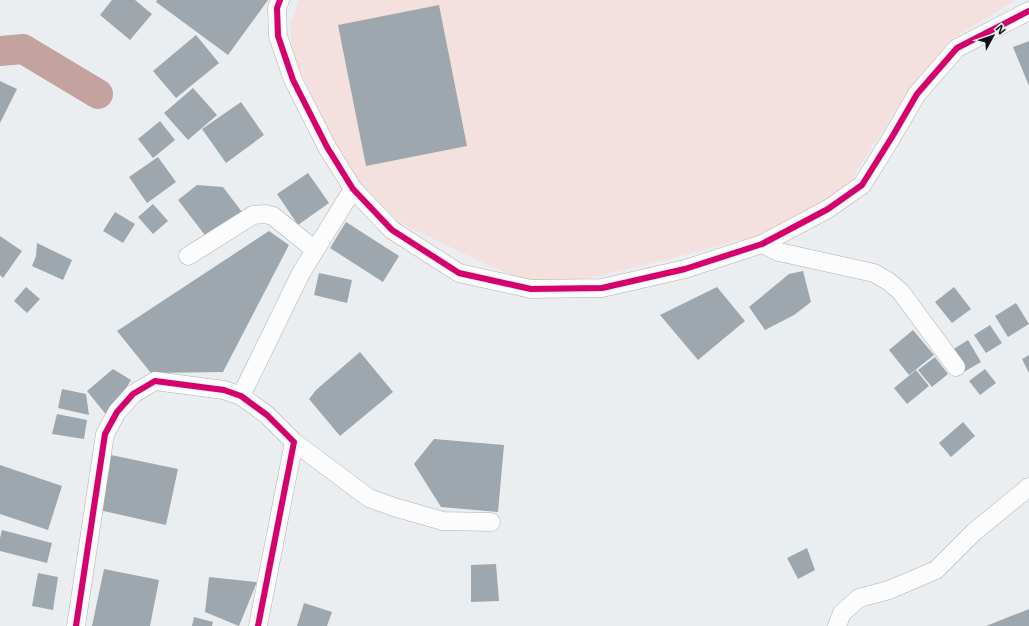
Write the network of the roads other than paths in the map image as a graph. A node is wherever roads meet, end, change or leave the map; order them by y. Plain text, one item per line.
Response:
1 (280, 0) edge
2 (1029, 11) edge
3 (353, 189) junction
4 (762, 244) junction
5 (314, 250) junction
6 (188, 256) dead end
7 (956, 367) dead end
8 (241, 396) junction
9 (294, 442) junction
10 (1029, 487) edge
11 (491, 522) dead end
12 (76, 626) edge
13 (258, 626) edge
14 (837, 626) edge

1 - 3 street
2 - 4 street
3 - 4 street
3 - 5 street
4 - 7 street
5 - 6 street
5 - 8 street
8 - 9 street
8 - 12 street
9 - 11 street
9 - 13 street
10 - 14 street

